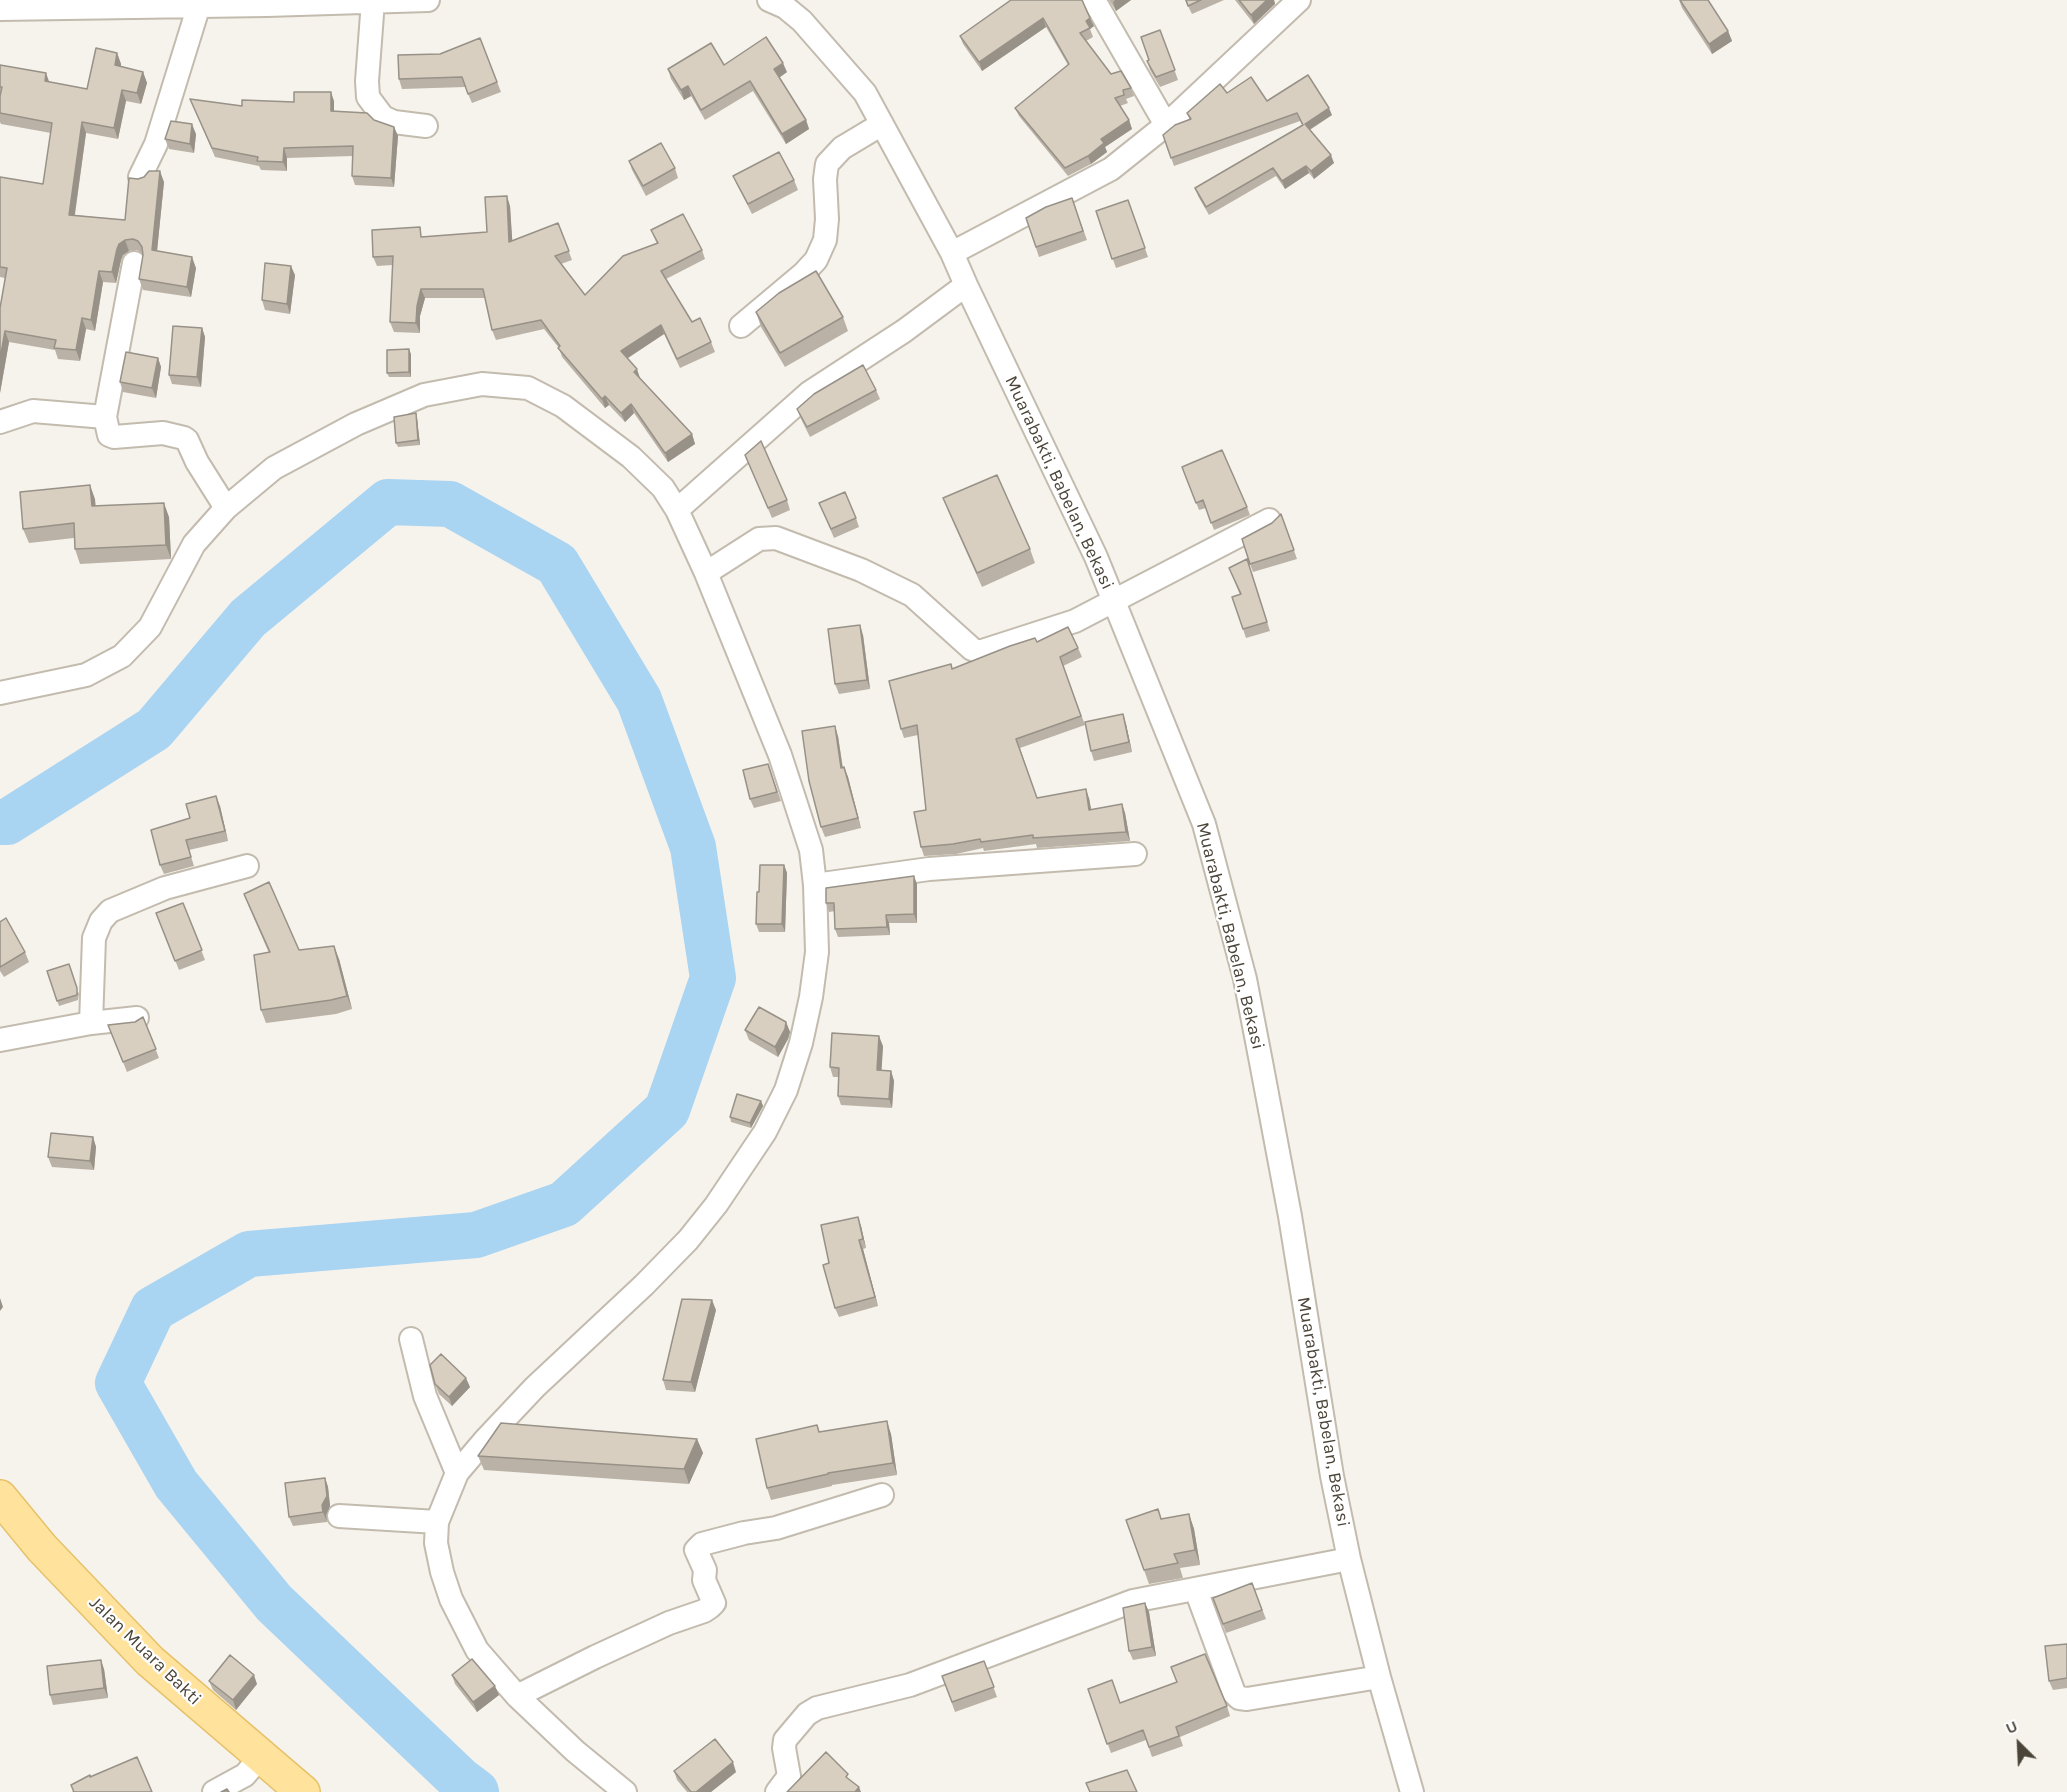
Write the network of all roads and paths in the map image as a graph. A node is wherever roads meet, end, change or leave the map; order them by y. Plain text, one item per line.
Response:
1 (428, 0) edge
2 (769, 0) edge
3 (1094, 0) edge
4 (1299, 0) edge
5 (373, 1) edge
6 (199, 5) junction
7 (0, 9) edge
8 (882, 124) junction
9 (1166, 125) junction
10 (426, 126) dead end
11 (140, 177) edge
12 (952, 253) junction
13 (134, 263) dead end
14 (966, 285) junction
15 (741, 326) dead end
16 (105, 417) junction
17 (0, 422) edge
18 (226, 508) junction
19 (677, 510) junction
20 (1269, 520) dead end
21 (706, 573) junction
22 (1113, 600) junction
23 (0, 693) edge
24 (1135, 854) dead end
25 (247, 866) dead end
26 (815, 885) junction
27 (137, 1018) edge
28 (91, 1023) junction
29 (0, 1040) edge
30 (411, 1339) dead end
31 (457, 1473) junction
32 (882, 1495) dead end
33 (0, 1497) edge
34 (339, 1516) dead end
35 (437, 1522) junction
36 (1349, 1559) junction
37 (1196, 1590) junction
38 (1379, 1677) junction
39 (517, 1696) junction
40 (261, 1756) junction
41 (214, 1792) edge
42 (303, 1792) edge
43 (626, 1792) edge
44 (777, 1792) edge
45 (1412, 1792) edge

1 - 5 street
2 - 8 street, Muarabakti, Babelan, Bekasi
3 - 9 street
4 - 9 street
5 - 6 street
5 - 10 street
6 - 7 street
6 - 11 street
8 - 12 street, Muarabakti, Babelan, Bekasi
8 - 15 street
9 - 12 street
12 - 14 street, Muarabakti, Babelan, Bekasi
13 - 16 street
14 - 19 street
14 - 22 street, Muarabakti, Babelan, Bekasi
16 - 17 street
16 - 18 street
18 - 19 street
18 - 23 street
19 - 21 street
20 - 22 street
21 - 22 street
21 - 26 street
22 - 36 street, Muarabakti, Babelan, Bekasi
24 - 26 street
25 - 28 street
26 - 31 street
27 - 28 street
28 - 29 street
30 - 31 street
31 - 35 street
32 - 39 street
33 - 40 main road, Jalan Muara Bakti
34 - 35 street
35 - 39 street
36 - 37 street
36 - 38 street, Muarabakti, Babelan, Bekasi
37 - 38 street
37 - 44 street
38 - 45 street, Muarabakti, Babelan, Bekasi
39 - 43 street
40 - 41 street
40 - 42 main road, Jalan Muara Bakti

